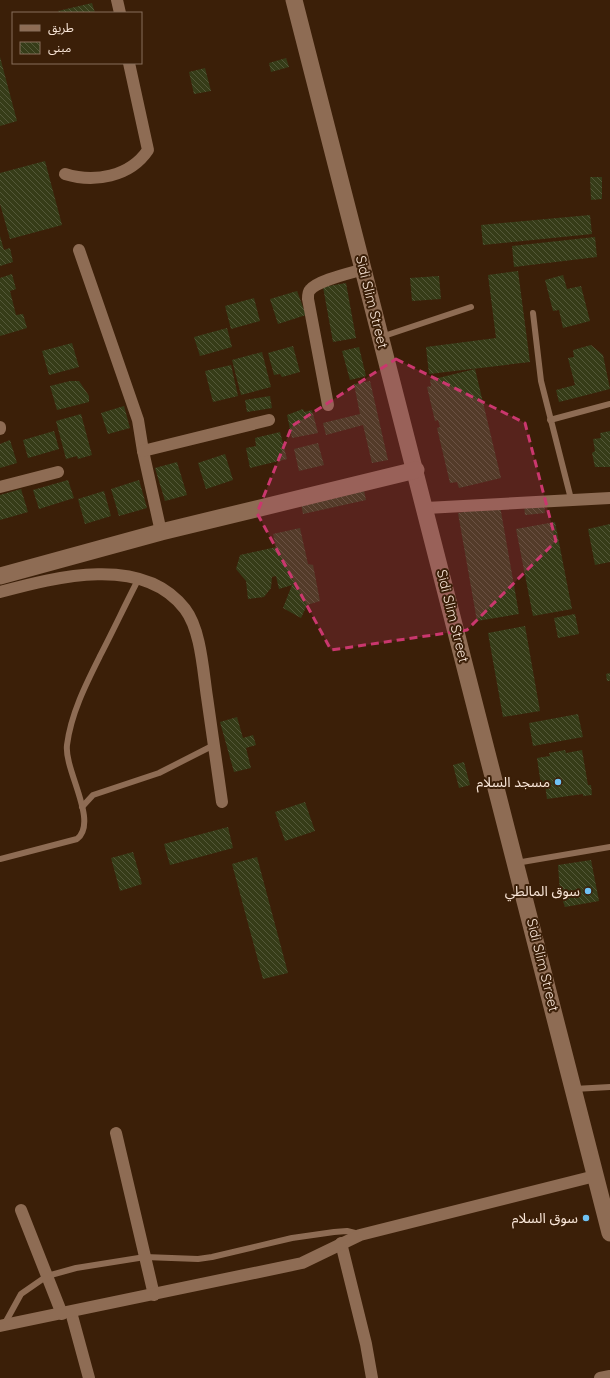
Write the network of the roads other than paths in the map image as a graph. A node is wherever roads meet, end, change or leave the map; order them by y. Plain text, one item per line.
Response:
1 (117, 0) edge
2 (294, 0) edge
3 (120, 12) edge
4 (129, 64) edge
5 (65, 174) dead end
6 (79, 250) dead end
7 (364, 269) junction
8 (471, 307) dead end
9 (532, 313) dead end
10 (381, 337) junction
11 (610, 404) edge
12 (328, 405) dead end
13 (269, 420) dead end
14 (550, 420) junction
15 (143, 451) junction
16 (416, 470) junction
17 (58, 472) dead end
18 (0, 487) edge
19 (610, 498) edge
20 (571, 499) junction
21 (426, 508) junction
22 (161, 532) junction
23 (0, 576) edge
24 (139, 578) junction
25 (0, 592) edge
26 (214, 746) junction
27 (222, 802) dead end
28 (82, 807) junction
29 (610, 847) edge
30 (0, 859) edge
31 (516, 863) junction
32 (610, 1087) edge
33 (574, 1089) junction
34 (116, 1133) dead end
35 (596, 1176) junction
36 (21, 1210) dead end
37 (610, 1233) edge
38 (360, 1235) junction
39 (341, 1244) junction
40 (145, 1257) junction
41 (47, 1276) junction
42 (154, 1295) junction
43 (67, 1313) junction
44 (2, 1325) edge
45 (610, 1376) edge
46 (89, 1378) edge
47 (372, 1378) edge
48 (600, 1378) edge

1 - 3 street
2 - 7 main road, Sidi Slim Street
4 - 5 street
6 - 15 street
7 - 10 main road, Sidi Slim Street
7 - 12 street
8 - 10 lane
9 - 14 lane
10 - 16 main road, Sidi Slim Street
11 - 14 lane
13 - 15 street
14 - 20 lane
15 - 22 street
16 - 21 main road, Sidi Slim Street
16 - 22 main road
17 - 18 street
19 - 20 street
20 - 21 street
21 - 31 main road, Sidi Slim Street
22 - 23 main road
24 - 25 street
24 - 26 street
24 - 28 lane
26 - 27 street
26 - 28 lane
28 - 30 lane
29 - 31 lane
31 - 33 main road, Sidi Slim Street
32 - 33 lane
33 - 35 main road, Sidi Slim Street
34 - 40 street
35 - 37 main road, Sidi Slim Street
35 - 38 street
36 - 41 street
38 - 39 street
38 - 40 lane
39 - 42 street
39 - 47 street
40 - 41 lane
40 - 42 street
41 - 43 street
41 - 44 lane
42 - 43 street
43 - 44 street
43 - 46 street
45 - 48 street

